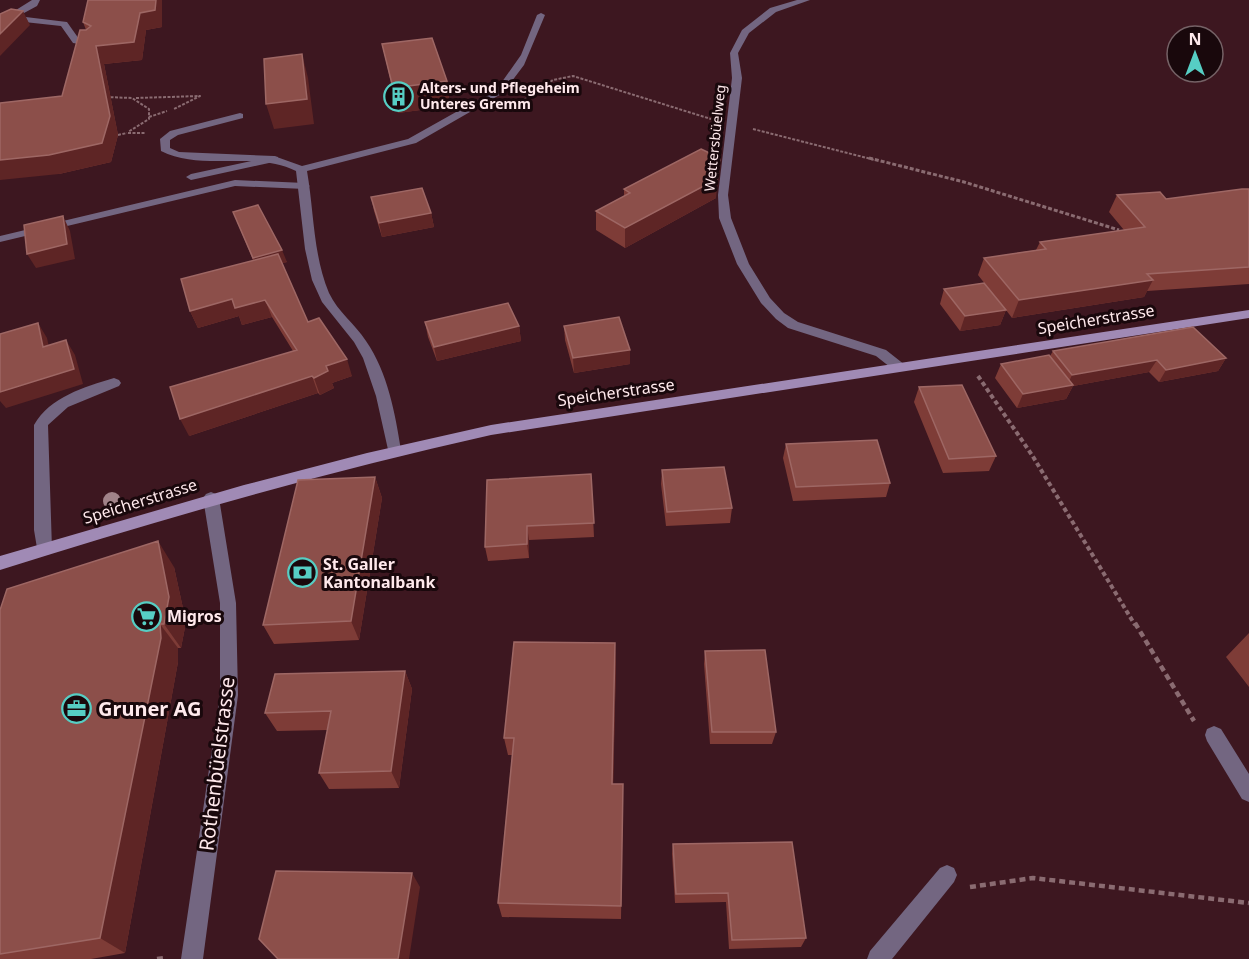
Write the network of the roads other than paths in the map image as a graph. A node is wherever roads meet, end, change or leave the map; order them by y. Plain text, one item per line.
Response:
1 (36, 0) edge
2 (806, 0) edge
3 (541, 15) dead end
4 (9, 18) junction
5 (0, 23) edge
6 (92, 43) edge
7 (240, 116) dead end
8 (274, 159) junction
9 (302, 169) junction
10 (191, 177) dead end
11 (304, 186) junction
12 (3, 238) dead end
13 (1249, 314) edge
14 (900, 368) junction
15 (114, 383) dead end
16 (394, 450) junction
17 (212, 498) junction
18 (44, 549) junction
19 (0, 563) edge
20 (1214, 735) road end
21 (1249, 792) edge
22 (947, 875) dead end
23 (192, 959) edge
24 (878, 959) edge

1 - 4 street
2 - 14 street, Wettersbüelweg
3 - 9 street
4 - 5 street
4 - 6 street
7 - 8 street
8 - 9 street
8 - 10 street
9 - 11 street
11 - 12 street
11 - 16 street
13 - 14 main road, Speicherstrasse
14 - 16 main road, Speicherstrasse
15 - 18 street
16 - 17 main road, Speicherstrasse
17 - 18 main road, Speicherstrasse
17 - 23 street, Rothenbüelstrasse
18 - 19 main road, Speicherstrasse
20 - 21 street
22 - 24 street

